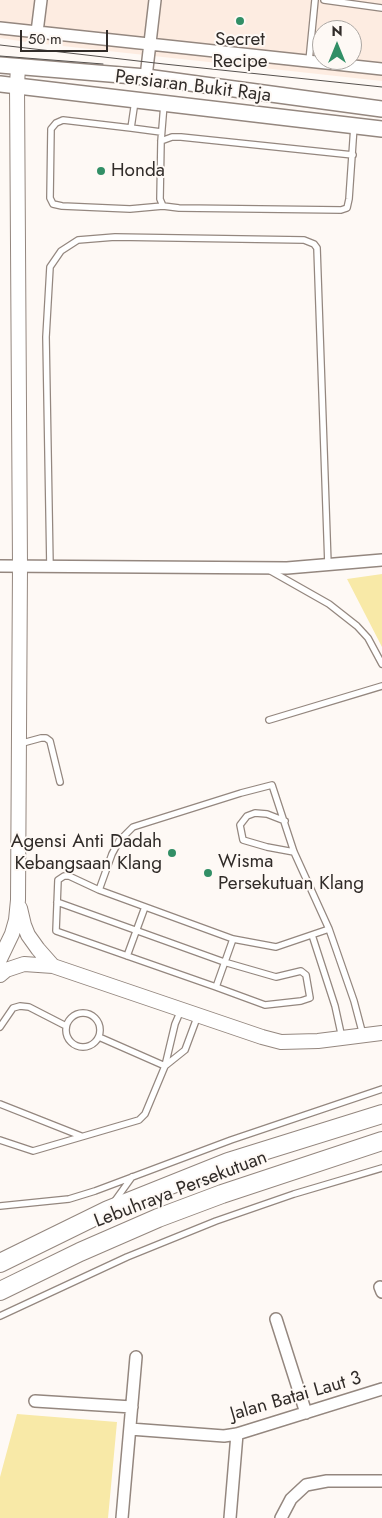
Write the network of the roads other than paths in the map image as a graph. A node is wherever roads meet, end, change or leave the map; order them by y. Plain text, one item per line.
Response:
1 (40, 0) edge
2 (155, 0) edge
3 (315, 0) edge
4 (324, 0) edge
5 (382, 8) edge
6 (0, 28) edge
7 (37, 32) junction
8 (150, 44) junction
9 (309, 61) junction
10 (0, 65) edge
11 (18, 66) junction
12 (382, 69) edge
13 (146, 77) junction
14 (0, 84) edge
15 (17, 86) junction
16 (135, 101) junction
17 (164, 104) junction
18 (382, 109) edge
19 (354, 126) junction
20 (131, 128) junction
21 (382, 129) edge
22 (161, 132) junction
23 (161, 141) junction
24 (353, 156) junction
25 (163, 206) junction
26 (382, 560) edge
27 (328, 565) junction
28 (0, 566) edge
29 (20, 566) junction
30 (50, 567) junction
31 (265, 568) junction
32 (382, 664) edge
33 (382, 686) edge
34 (269, 720) dead end
35 (19, 744) junction
36 (60, 782) dead end
37 (285, 821) junction
38 (294, 852) junction
39 (98, 890) junction
40 (18, 900) junction
41 (57, 902) junction
42 (145, 907) junction
43 (329, 929) junction
44 (138, 931) junction
45 (312, 935) junction
46 (233, 939) junction
47 (127, 956) junction
48 (0, 959) edge
49 (224, 962) junction
50 (53, 966) junction
51 (0, 974) edge
52 (216, 988) junction
53 (180, 1010) junction
54 (198, 1015) junction
55 (66, 1026) junction
56 (0, 1027) edge
57 (382, 1033) edge
58 (363, 1036) junction
59 (99, 1037) junction
60 (342, 1038) junction
61 (165, 1066) junction
62 (382, 1089) edge
63 (0, 1104) edge
64 (382, 1114) edge
65 (81, 1136) junction
66 (0, 1140) edge
67 (382, 1141) edge
68 (382, 1168) edge
69 (132, 1177) junction
70 (0, 1206) edge
71 (108, 1210) junction
72 (0, 1263) edge
73 (0, 1291) edge
74 (0, 1316) edge
75 (276, 1319) dead end
76 (136, 1357) dead end
77 (382, 1389) edge
78 (36, 1401) dead end
79 (132, 1407) junction
80 (306, 1413) junction
81 (130, 1429) junction
82 (237, 1434) junction
83 (382, 1481) edge
84 (122, 1518) edge
85 (230, 1518) edge
86 (281, 1518) edge

1 - 7 street
2 - 8 street
3 - 9 lane
4 - 5 lane
6 - 7 street
7 - 8 street
8 - 9 street
8 - 13 street
9 - 12 street
10 - 11 main road, Persiaran Bukit Raja
11 - 13 main road, Persiaran Bukit Raja
11 - 15 street
13 - 18 main road, Persiaran Bukit Raja
14 - 15 main road, Persiaran Bukit Raja
15 - 16 main road, Persiaran Bukit Raja
15 - 29 street
16 - 17 main road, Persiaran Bukit Raja
16 - 20 lane
17 - 19 main road, Persiaran Bukit Raja
17 - 22 lane
19 - 21 main road, Persiaran Bukit Raja
19 - 24 lane
20 - 22 lane
20 - 25 lane
22 - 23 lane
23 - 24 lane
23 - 25 lane
24 - 25 lane
26 - 27 street
27 - 30 lane
27 - 31 street
28 - 29 street
29 - 30 street
29 - 35 street
30 - 31 street
31 - 32 lane
33 - 34 lane
35 - 36 lane
35 - 40 street
37 - 38 lane
37 - 38 lane
37 - 39 lane
38 - 43 lane
39 - 41 lane
39 - 42 lane
40 - 48 street
40 - 50 street
41 - 44 lane
41 - 47 lane
42 - 44 lane
42 - 46 lane
43 - 45 lane
43 - 58 lane
44 - 47 lane
44 - 49 lane
45 - 46 lane
45 - 60 lane
46 - 49 lane
47 - 52 lane
49 - 52 lane
49 - 52 lane
50 - 51 street
50 - 53 street
53 - 54 street
53 - 61 lane
54 - 60 street
54 - 61 lane
55 - 56 lane
55 - 59 lane
55 - 59 lane
57 - 58 street
58 - 60 street
59 - 61 lane
61 - 65 lane
62 - 69 lane
63 - 65 lane
64 - 71 highway, Lebuhraya Persekutuan
65 - 66 lane
67 - 73 highway, Lebuhraya Persekutuan
68 - 74 lane
69 - 70 lane
69 - 71 lane
71 - 72 highway, Lebuhraya Persekutuan
75 - 80 street
76 - 79 street
77 - 80 street, Jalan Batai Laut 3
78 - 79 street
79 - 81 street
80 - 82 street, Jalan Batai Laut 3
81 - 82 street, Jalan Batai Laut 3
81 - 84 street
82 - 85 street
83 - 86 street

